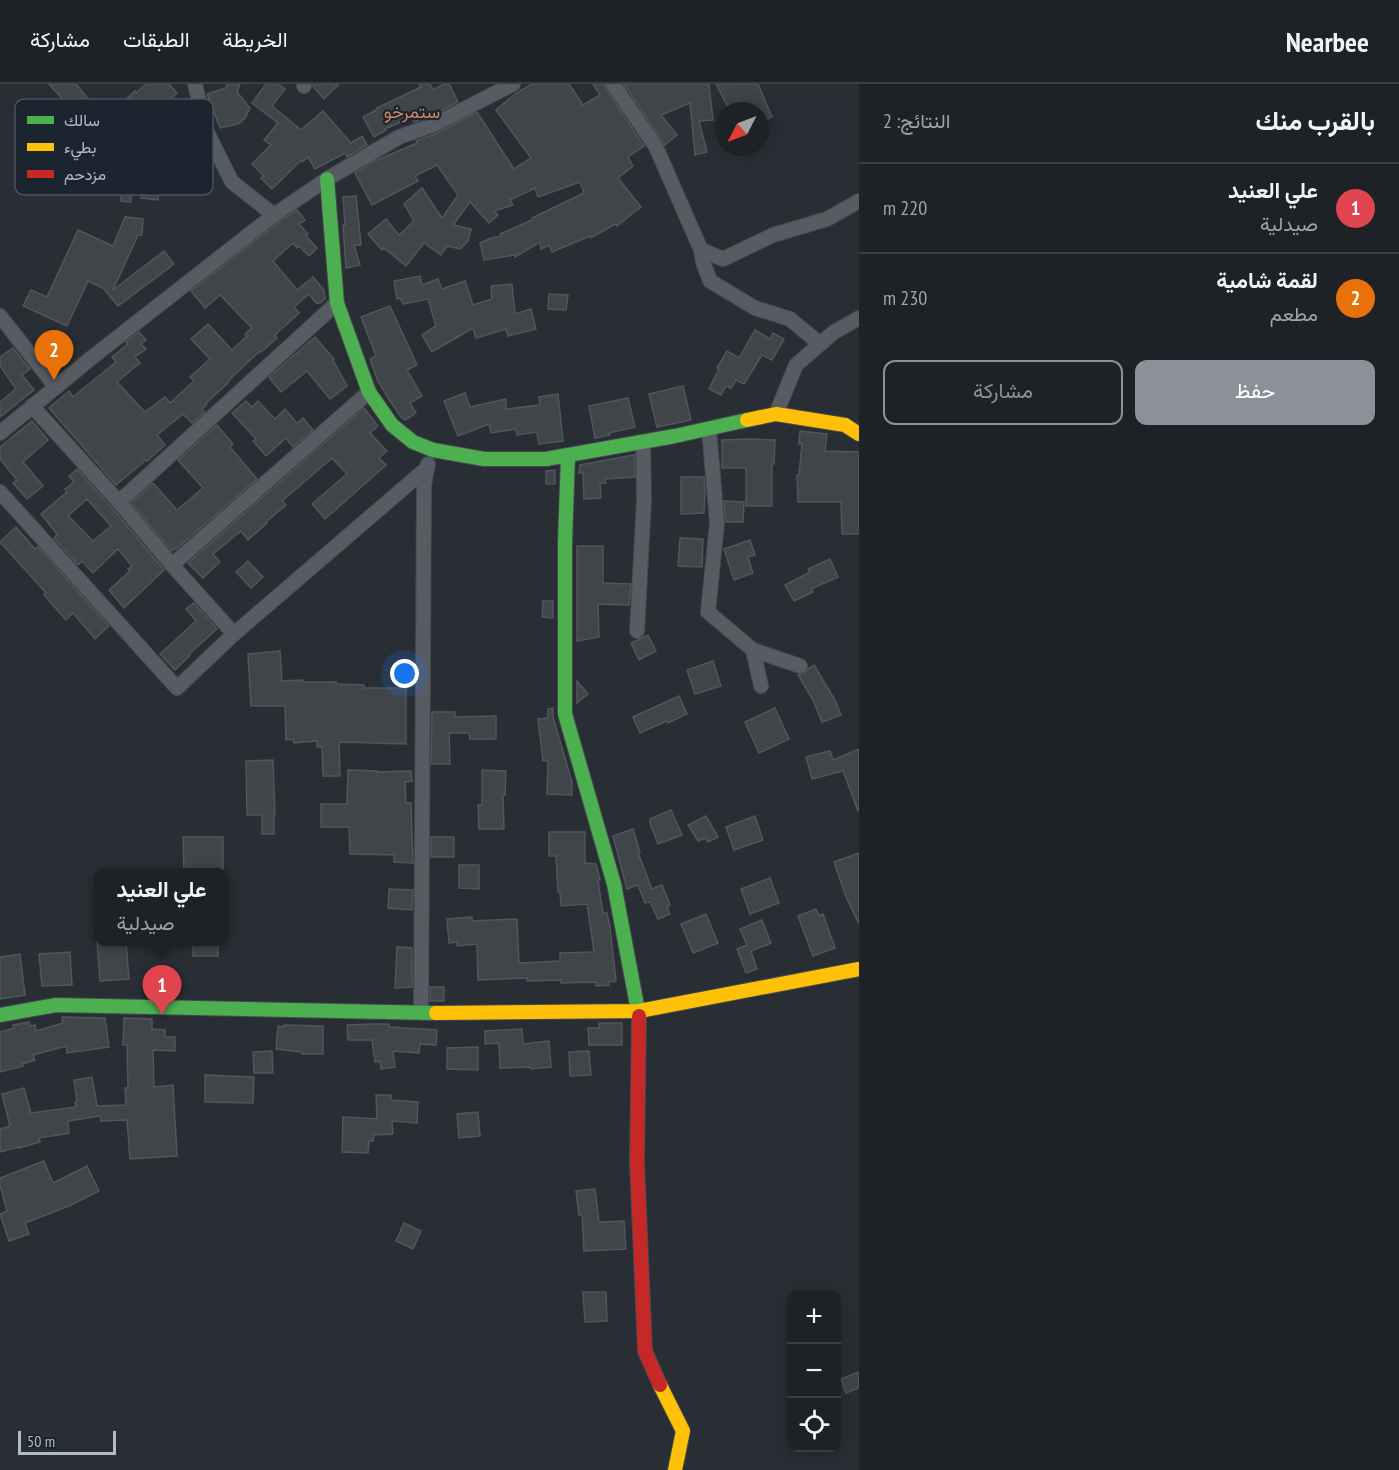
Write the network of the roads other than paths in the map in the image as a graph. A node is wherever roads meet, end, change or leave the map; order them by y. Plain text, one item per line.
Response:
1 (195, 84) edge
2 (513, 84) edge
3 (613, 84) edge
4 (199, 99) edge
5 (213, 144) edge
6 (327, 179) junction
7 (859, 201) edge
8 (274, 215) junction
9 (701, 250) junction
10 (337, 303) junction
11 (0, 316) edge
12 (859, 318) edge
13 (820, 344) junction
14 (56, 387) junction
15 (369, 392) junction
16 (32, 406) junction
17 (776, 414) junction
18 (709, 429) junction
19 (0, 433) edge
20 (859, 434) edge
21 (643, 442) junction
22 (433, 450) junction
23 (568, 455) junction
24 (427, 468) junction
25 (0, 492) edge
26 (119, 502) junction
27 (172, 565) junction
28 (638, 631) dead end
29 (234, 634) junction
30 (753, 650) junction
31 (800, 666) dead end
32 (761, 686) dead end
33 (859, 969) edge
34 (639, 1011) junction
35 (422, 1014) junction
36 (0, 1015) edge
37 (675, 1470) edge

1 - 4 street
2 - 6 street
3 - 9 street
5 - 8 street
6 - 8 street
6 - 10 street
7 - 9 street
8 - 14 street
9 - 13 street
10 - 15 street
10 - 26 street
11 - 14 street
12 - 13 street
13 - 17 street
14 - 16 street
15 - 22 street
15 - 27 street
16 - 19 street
16 - 26 street
17 - 18 street
17 - 20 street
18 - 21 street
18 - 30 street
21 - 23 street
21 - 28 street
22 - 23 street
22 - 24 street
23 - 34 street
24 - 29 street
24 - 35 street
25 - 29 street
26 - 27 street
27 - 29 street
30 - 31 street
30 - 32 street
33 - 34 street
34 - 35 street
34 - 37 street
35 - 36 street

